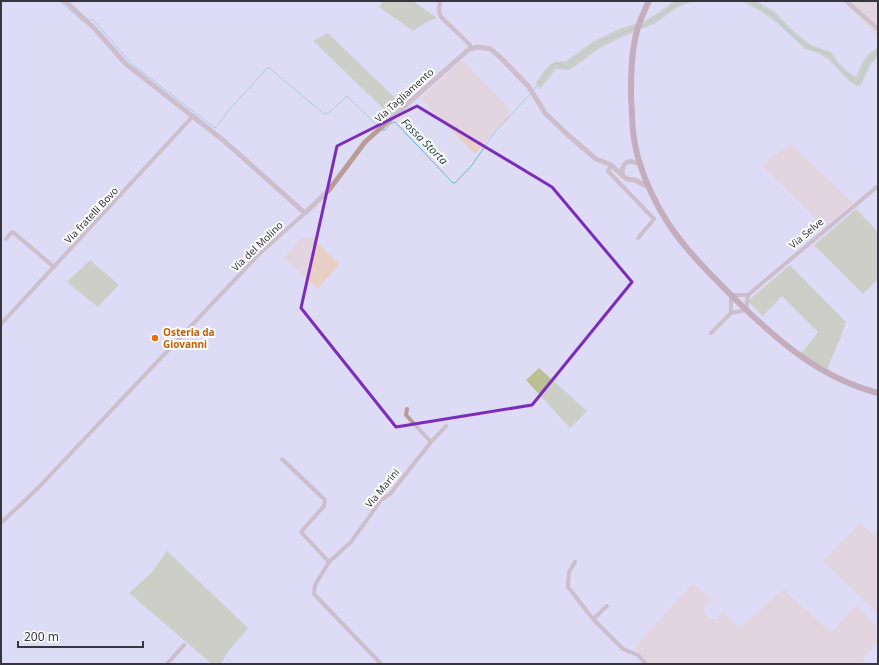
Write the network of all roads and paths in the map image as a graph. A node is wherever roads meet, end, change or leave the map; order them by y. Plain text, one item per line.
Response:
1 (65, 1) edge
2 (440, 1) edge
3 (649, 1) edge
4 (846, 1) edge
5 (878, 29) edge
6 (471, 49) junction
7 (193, 116) junction
8 (637, 150) junction
9 (630, 161) junction
10 (624, 164) junction
11 (640, 164) junction
12 (611, 165) junction
13 (643, 171) junction
14 (622, 175) junction
15 (635, 180) junction
16 (878, 186) edge
17 (648, 187) junction
18 (304, 213) junction
19 (638, 238) dead end
20 (6, 239) dead end
21 (54, 267) junction
22 (731, 295) junction
23 (748, 295) junction
24 (746, 310) junction
25 (731, 313) junction
26 (1, 324) edge
27 (711, 333) dead end
28 (878, 393) edge
29 (407, 409) dead end
30 (446, 426) dead end
31 (431, 442) junction
32 (282, 459) dead end
33 (1, 523) edge
34 (329, 562) junction
35 (575, 562) dead end
36 (607, 606) dead end
37 (593, 619) junction
38 (184, 645) dead end
39 (166, 664) edge
40 (381, 664) edge
41 (646, 664) edge

1 - 7 street
2 - 6 street
3 - 8 main road
4 - 5 street
6 - 12 street
6 - 18 street, Via Tagliamento
7 - 18 street
7 - 21 street, Via fratelli Bovo
8 - 9 street
8 - 11 main road
9 - 10 street
9 - 11 street
10 - 12 street
10 - 14 street
11 - 13 main road
12 - 14 street
12 - 19 street
13 - 15 street
13 - 17 main road
14 - 15 street
15 - 17 street
16 - 23 street, Via Selve
17 - 22 main road
18 - 33 street, Via del Molino
20 - 21 street
21 - 26 street, Via fratelli Bovo
22 - 23 street
22 - 24 main road
22 - 25 street
23 - 24 street
24 - 25 street
24 - 28 main road
25 - 27 street
29 - 31 street
30 - 31 street, Via Marini
31 - 34 street, Via Marini
32 - 34 street
34 - 40 street, Via Marini
35 - 37 street
36 - 37 street
37 - 41 street
38 - 39 street

